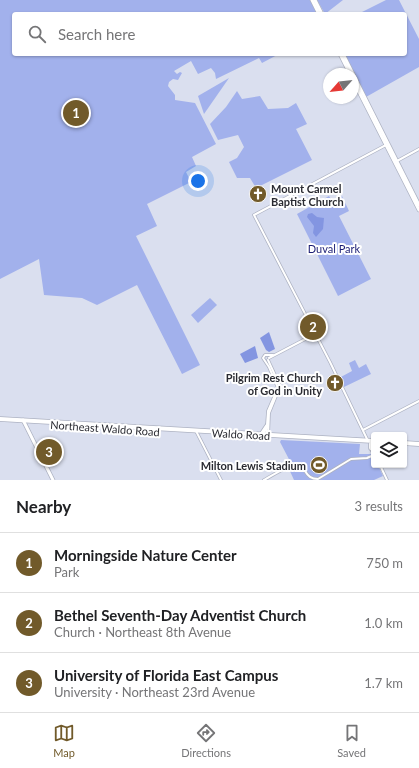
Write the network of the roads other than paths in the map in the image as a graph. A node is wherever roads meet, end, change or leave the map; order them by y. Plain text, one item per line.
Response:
1 (314, 0) edge
2 (320, 12) edge
3 (342, 56) edge
4 (348, 68) edge
5 (359, 88) edge
6 (387, 144) junction
7 (419, 149) edge
8 (396, 162) junction
9 (417, 203) edge
10 (419, 210) edge
11 (315, 334) junction
12 (273, 401) junction
13 (419, 402) edge
14 (0, 420) edge
15 (24, 421) junction
16 (47, 423) junction
17 (113, 426) joint
18 (267, 428) junction
19 (363, 430) junction
20 (197, 432) junction
21 (186, 433) joint
22 (261, 435) junction
23 (275, 436) junction
24 (267, 437) junction
25 (368, 441) junction
26 (371, 442) edge
27 (407, 443) edge
28 (419, 444) edge
29 (371, 448) edge
30 (371, 456) edge
31 (381, 468) edge
32 (53, 480) edge
33 (221, 480) edge
34 (264, 480) edge
35 (387, 480) edge

1 - 2 main road
3 - 4 main road
5 - 6 main road
6 - 8 main road
6 - 11 street
7 - 8 street
8 - 9 main road
9 - 10 main road
11 - 12 street
11 - 19 street
12 - 18 street
12 - 18 street
13 - 19 street
14 - 15 highway
15 - 16 highway, Northeast Waldo Road
15 - 32 main road
16 - 17 highway, Northeast Waldo Road
16 - 21 highway, Northeast Waldo Road
17 - 20 highway, Waldo Road
18 - 22 highway
18 - 23 highway
18 - 24 street
18 - 24 street
19 - 25 street
20 - 21 highway, Waldo Road
20 - 22 highway, Waldo Road
20 - 24 highway, Waldo Road
20 - 33 street
22 - 24 highway, Waldo Road
23 - 24 highway, Waldo Road
23 - 25 highway, Waldo Road
24 - 25 highway, Waldo Road
25 - 26 highway, Waldo Road
25 - 29 street
27 - 28 highway
30 - 34 street
31 - 35 street

